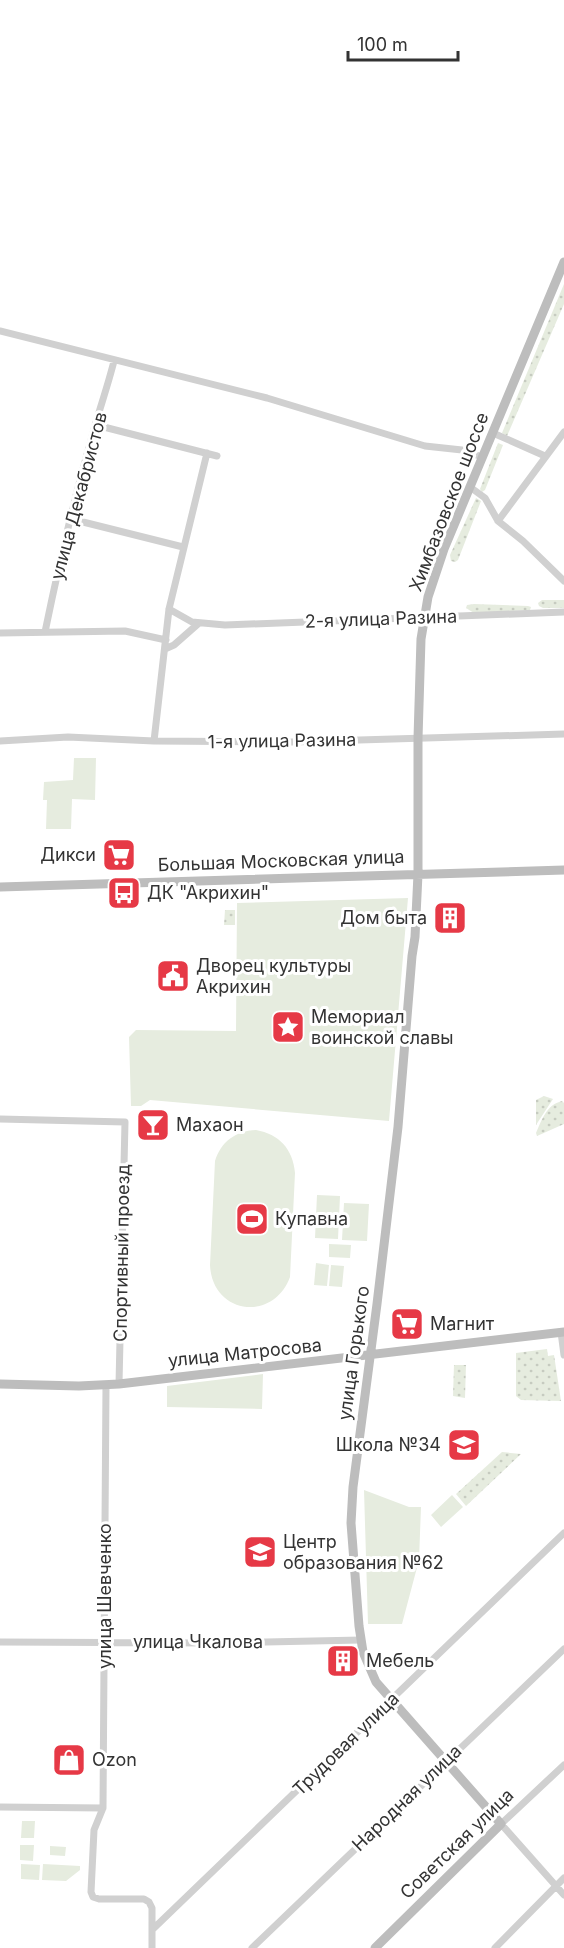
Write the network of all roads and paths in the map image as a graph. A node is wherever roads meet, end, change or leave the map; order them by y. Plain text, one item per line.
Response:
1 (564, 262) edge
2 (1, 334) edge
3 (114, 361) junction
4 (96, 425) junction
5 (564, 432) edge
6 (493, 433) junction
7 (207, 453) junction
8 (217, 456) dead end
9 (545, 456) junction
10 (482, 457) junction
11 (470, 487) junction
12 (71, 519) junction
13 (498, 521) junction
14 (183, 547) junction
15 (564, 581) edge
16 (169, 609) junction
17 (564, 612) edge
18 (424, 617) junction
19 (199, 623) junction
20 (45, 632) junction
21 (0, 633) edge
22 (166, 640) junction
23 (165, 650) junction
24 (564, 734) edge
25 (418, 738) junction
26 (0, 741) edge
27 (154, 741) junction
28 (564, 870) edge
29 (418, 874) junction
30 (0, 887) edge
31 (0, 1119) edge
32 (563, 1332) edge
33 (370, 1355) junction
34 (564, 1355) edge
35 (0, 1384) edge
36 (119, 1384) junction
37 (106, 1385) junction
38 (564, 1533) edge
39 (361, 1640) junction
40 (0, 1642) edge
41 (105, 1643) junction
42 (564, 1649) edge
43 (390, 1701) junction
44 (445, 1762) junction
45 (564, 1765) edge
46 (0, 1807) edge
47 (103, 1808) junction
48 (501, 1824) junction
49 (564, 1878) edge
50 (556, 1885) junction
51 (564, 1895) edge
52 (153, 1929) junction
53 (152, 1948) edge
54 (252, 1948) edge
55 (375, 1948) edge
56 (495, 1948) edge

1 - 6 street, Химбазовское шоссе
2 - 3 street
3 - 4 street, улица Декабристов
3 - 10 street
4 - 7 street
4 - 12 street, улица Декабристов
5 - 9 street
6 - 9 street
6 - 10 street, Химбазовское шоссе
7 - 8 street
7 - 14 street
9 - 13 street
10 - 11 street, Химбазовское шоссе
11 - 13 street
11 - 18 street, Химбазовское шоссе
12 - 14 street
12 - 20 street, улица Декабристов
13 - 15 street
14 - 16 street
16 - 19 street, 2-я улица Разина
16 - 22 street
17 - 18 street, 2-я улица Разина
18 - 19 street, 2-я улица Разина
18 - 25 street, Химбазовское шоссе
19 - 23 street
20 - 21 street
20 - 22 street
22 - 23 street
23 - 27 street
24 - 25 street, 1-я улица Разина
25 - 27 street, 1-я улица Разина
25 - 29 street, Химбазовское шоссе
26 - 27 street, 1-я улица Разина
28 - 29 street, Большая Московская улица
29 - 30 street, Большая Московская улица
29 - 33 street, улица Горького
31 - 36 street, Спортивный проезд
32 - 33 street, улица Матросова
32 - 34 street
33 - 36 street, улица Матросова
33 - 39 street, улица Горького
35 - 37 street, улица Матросова
36 - 37 street, улица Матросова
37 - 41 street, улица Шевченко
38 - 43 street, Трудовая улица
39 - 41 street, улица Чкалова
39 - 43 street, улица Горького
40 - 41 street, улица Чкалова
41 - 47 street, улица Шевченко
42 - 44 street, Народная улица
43 - 44 street, улица Горького
43 - 52 street, Трудовая улица
44 - 48 street, улица Горького
44 - 54 street, Народная улица
45 - 48 street, Советская улица
46 - 47 street
47 - 52 street, улица Шевченко
48 - 50 street
48 - 55 street, Советская улица
49 - 50 street
50 - 51 street
50 - 56 street
52 - 53 street

